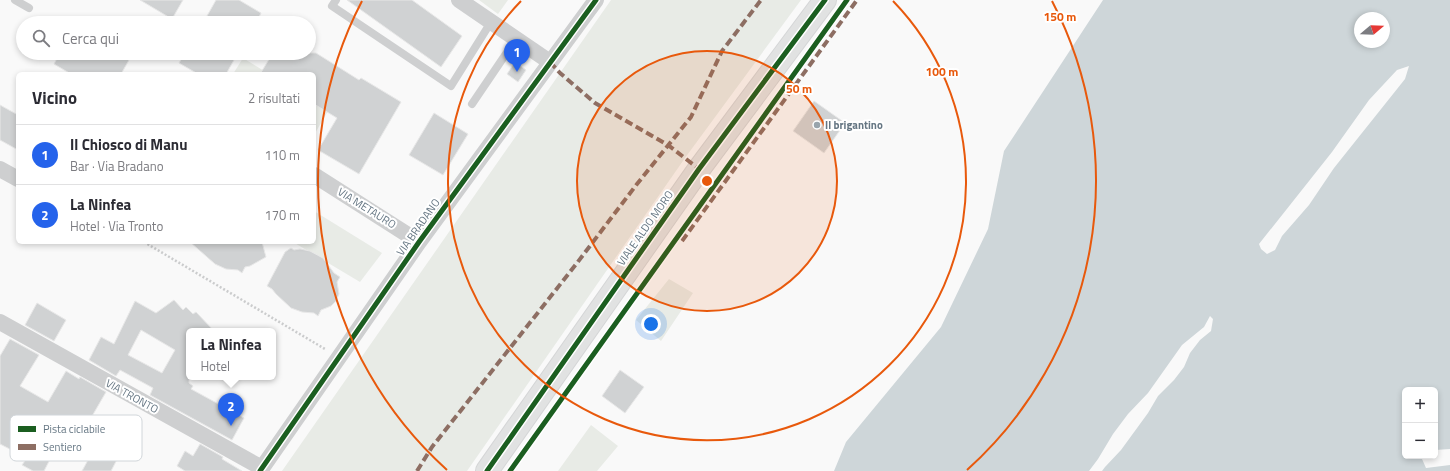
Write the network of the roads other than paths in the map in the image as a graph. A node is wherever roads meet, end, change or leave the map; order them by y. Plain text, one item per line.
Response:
1 (15, 0) edge
2 (336, 0) edge
3 (459, 0) edge
4 (596, 0) edge
5 (825, 0) edge
6 (29, 8) dead end
7 (492, 22) junction
8 (516, 39) junction
9 (550, 62) junction
10 (472, 104) dead end
11 (0, 169) edge
12 (316, 176) edge
13 (16, 178) edge
14 (419, 242) junction
15 (0, 322) edge
16 (261, 470) edge
17 (487, 471) edge

1 - 6 lane
2 - 7 lane
3 - 7 street
4 - 9 street, VIA BRADANO
5 - 17 street, VIALE ALDO MORO
7 - 8 street
8 - 9 street
8 - 10 lane
9 - 14 street, VIA BRADANO
11 - 13 street
12 - 14 street, VIA METAURO
14 - 16 street, VIA BRADANO
15 - 16 street, VIA TRONTO

